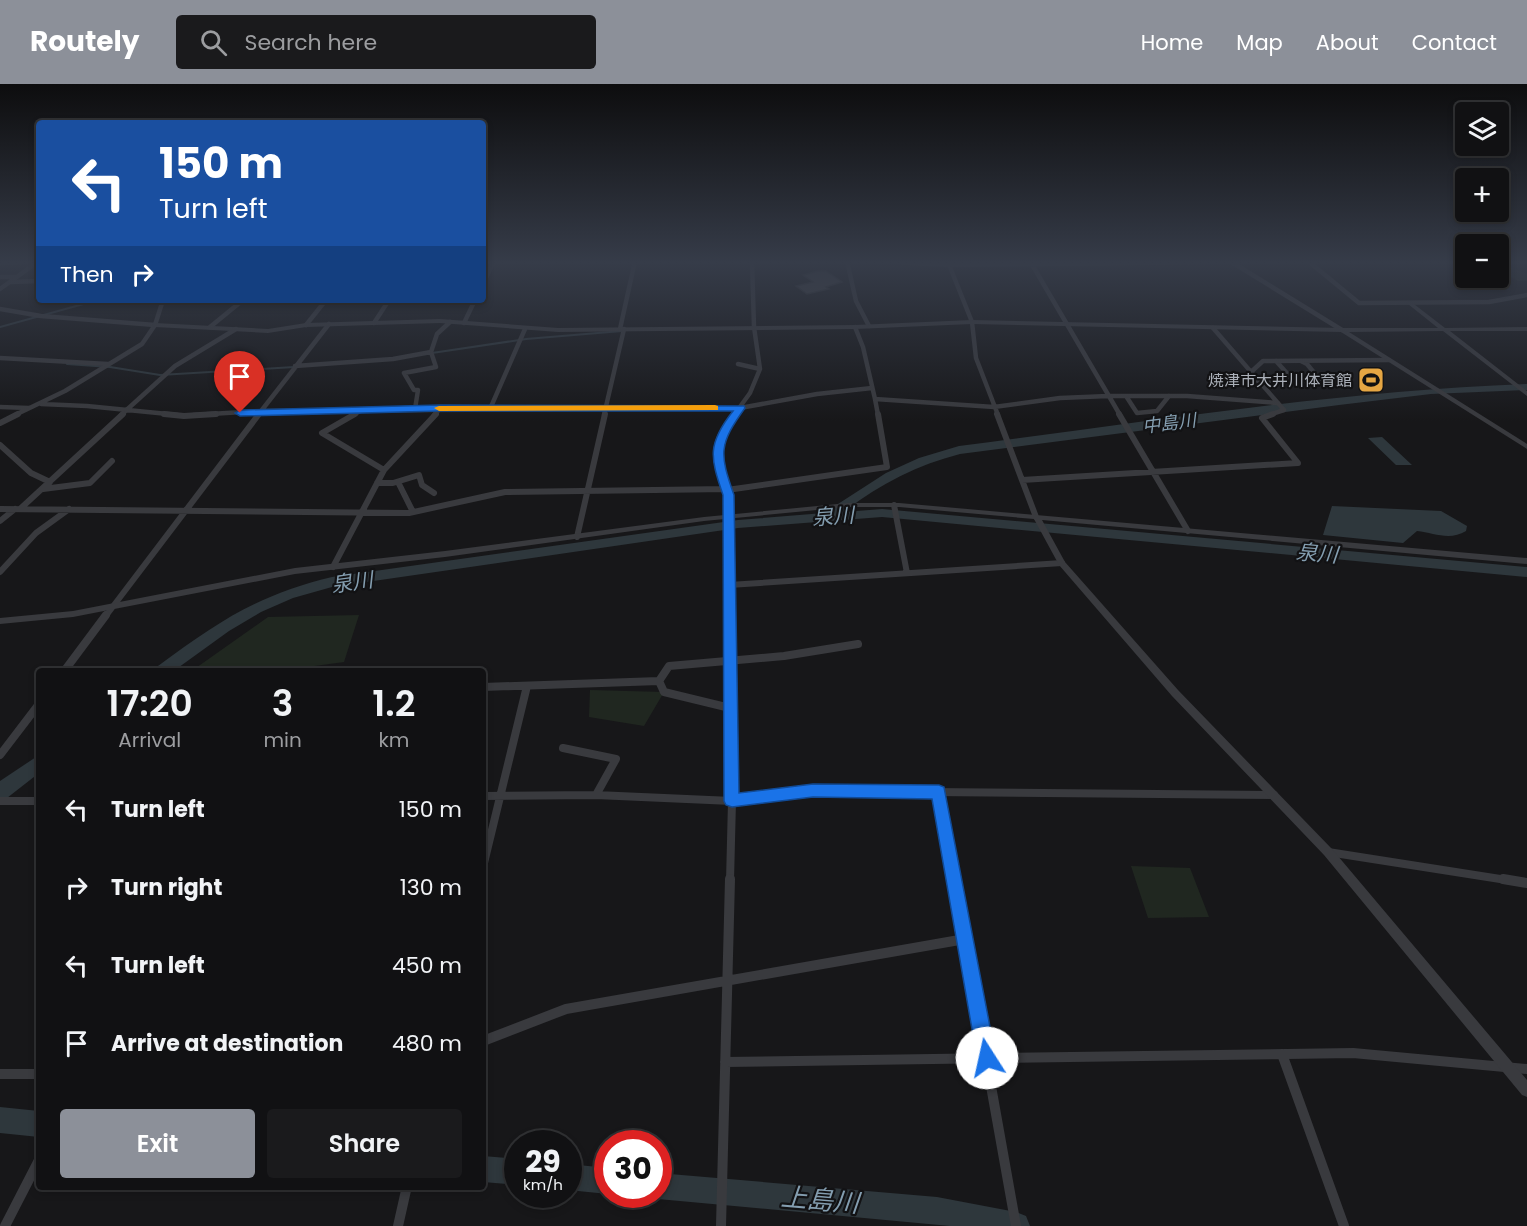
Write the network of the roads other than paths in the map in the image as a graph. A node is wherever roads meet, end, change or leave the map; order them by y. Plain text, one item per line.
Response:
1 (30, 314) edge
2 (159, 314) edge
3 (226, 314) edge
4 (315, 314) edge
5 (380, 314) edge
6 (468, 314) edge
7 (626, 314) edge
8 (754, 314) edge
9 (863, 314) edge
10 (969, 314) edge
11 (1062, 314) edge
12 (1316, 314) edge
13 (1425, 314) edge
14 (450, 322) junction
15 (972, 322) junction
16 (374, 323) junction
17 (464, 323) junction
18 (329, 324) junction
19 (155, 325) junction
20 (306, 325) junction
21 (1068, 325) junction
22 (869, 326) junction
23 (210, 327) junction
24 (855, 327) junction
25 (1213, 328) junction
26 (236, 329) junction
27 (525, 329) junction
28 (754, 329) junction
29 (1527, 329) edge
30 (623, 330) junction
31 (1342, 330) junction
32 (1445, 330) junction
33 (431, 353) junction
34 (0, 360) edge
35 (1389, 360) junction
36 (1276, 361) junction
37 (1300, 361) junction
38 (110, 364) junction
39 (738, 364) dead end
40 (294, 367) junction
41 (82, 368) dead end
42 (760, 369) junction
43 (1251, 372) junction
44 (1293, 380) junction
45 (1320, 380) junction
46 (1332, 380) dead end
47 (1258, 381) junction
48 (872, 388) junction
49 (1526, 393) edge
50 (1108, 396) junction
51 (1126, 396) junction
52 (1169, 396) junction
53 (875, 399) junction
54 (1278, 403) junction
55 (40, 404) junction
56 (0, 407) edge
57 (994, 407) junction
58 (441, 408) junction
59 (606, 408) junction
60 (740, 408) junction
61 (30, 409) junction
62 (415, 409) junction
63 (490, 409) junction
64 (129, 410) junction
65 (363, 410) junction
66 (261, 411) junction
67 (0, 423) edge
68 (0, 446) edge
69 (1527, 447) edge
70 (112, 460) dead end
71 (384, 470) junction
72 (1155, 472) junction
73 (1022, 480) junction
74 (50, 482) junction
75 (398, 482) junction
76 (377, 483) junction
77 (42, 489) junction
78 (727, 489) junction
79 (434, 493) dead end
80 (587, 493) junction
81 (894, 505) junction
82 (0, 509) edge
83 (18, 509) junction
84 (69, 510) junction
85 (186, 510) junction
86 (361, 512) junction
87 (413, 512) junction
88 (729, 517) junction
89 (1036, 518) junction
90 (0, 521) edge
91 (1188, 531) junction
92 (577, 537) junction
93 (1527, 561) edge
94 (1062, 563) junction
95 (333, 567) junction
96 (0, 571) edge
97 (907, 573) junction
98 (729, 585) junction
99 (114, 606) junction
100 (0, 621) edge
101 (858, 644) dead end
102 (730, 660) junction
103 (66, 668) edge
104 (660, 681) junction
105 (527, 686) junction
106 (486, 687) edge
107 (36, 708) edge
108 (730, 708) junction
109 (563, 748) dead end
110 (0, 755) edge
111 (939, 792) junction
112 (596, 795) junction
113 (1274, 795) junction
114 (486, 796) edge
115 (500, 796) junction
116 (5, 801) edge
117 (36, 801) edge
118 (732, 801) junction
119 (0, 808) edge
120 (1329, 852) junction
121 (486, 854) edge
122 (1527, 884) edge
123 (965, 939) junction
124 (726, 981) junction
125 (486, 1040) edge
126 (1282, 1054) junction
127 (987, 1058) junction
128 (725, 1062) junction
129 (1507, 1067) junction
130 (1527, 1069) edge
131 (0, 1074) edge
132 (36, 1074) edge
133 (1527, 1090) edge
134 (36, 1166) edge
135 (406, 1190) edge
136 (1016, 1221) edge
137 (6, 1226) edge
138 (398, 1226) edge
139 (721, 1226) edge
140 (1344, 1226) edge

1 - 19 street
2 - 19 street
3 - 23 street
4 - 20 street
5 - 16 street
6 - 17 street
7 - 30 street
8 - 28 street
9 - 22 street
10 - 15 street
11 - 21 street
12 - 31 street
13 - 32 street
14 - 16 street
14 - 17 street
14 - 33 street
15 - 21 street
15 - 22 street
15 - 57 street
16 - 18 street
17 - 27 street
18 - 20 street
18 - 40 street
19 - 23 street
19 - 38 street
20 - 26 street
21 - 25 street
21 - 50 street
22 - 24 street
23 - 26 street
24 - 28 street
24 - 48 street
25 - 31 street
25 - 43 street
26 - 64 street
27 - 30 street
27 - 63 street
28 - 30 street
28 - 42 street
29 - 32 street
30 - 59 street
31 - 32 street
31 - 35 street
32 - 49 street
33 - 40 street
33 - 62 street
34 - 38 street
34 - 41 street
35 - 37 street
35 - 69 street
36 - 37 street
36 - 43 street
36 - 44 street
37 - 45 street
38 - 55 street
39 - 42 street
40 - 66 street
42 - 60 street
43 - 47 street
44 - 45 street
44 - 47 street
45 - 46 street
47 - 54 street
48 - 53 street
48 - 60 street
50 - 51 street
50 - 57 street
50 - 72 street
51 - 52 street
51 - 52 street
52 - 54 street
53 - 57 street
53 - 78 street
54 - 72 street
55 - 61 street
55 - 64 street
56 - 61 street
57 - 73 street
58 - 62 street
58 - 63 street
58 - 71 street
59 - 60 street
59 - 63 street
59 - 80 street
60 - 78 street
61 - 67 street
62 - 65 street
64 - 66 street
64 - 74 street
65 - 66 street
65 - 71 street
66 - 85 street
68 - 74 street
70 - 77 street
71 - 76 street
72 - 73 street
72 - 91 street
73 - 89 street
74 - 77 street
75 - 76 street
75 - 79 street
75 - 87 street
76 - 86 street
77 - 83 street
78 - 80 street
78 - 88 street
80 - 87 street
80 - 92 street
81 - 88 street
81 - 89 street
81 - 97 street
82 - 83 street
83 - 84 street
83 - 90 street
84 - 85 street
84 - 96 street
85 - 86 street
85 - 99 street
86 - 87 street
86 - 95 street
88 - 92 street
88 - 98 street
89 - 91 street
89 - 94 street
91 - 93 street
92 - 95 street
94 - 97 street
94 - 113 street
95 - 99 street
97 - 98 street
98 - 102 street
99 - 100 street
99 - 103 street
101 - 102 street
102 - 104 street
102 - 108 street
104 - 105 street
104 - 108 street
105 - 106 street
105 - 115 street
107 - 110 street
108 - 118 street
109 - 112 street
111 - 113 street
111 - 118 street
111 - 123 street
112 - 115 street
112 - 118 street
113 - 120 street
114 - 115 street
115 - 121 street
116 - 117 street
116 - 119 street
118 - 124 street
120 - 122 street
120 - 129 street
123 - 124 street
123 - 127 street
124 - 125 street
124 - 128 street
126 - 127 street
126 - 129 street
126 - 140 street
127 - 128 street
127 - 136 street
128 - 139 street
129 - 130 street
129 - 133 street
131 - 132 street
134 - 137 street
135 - 138 street

